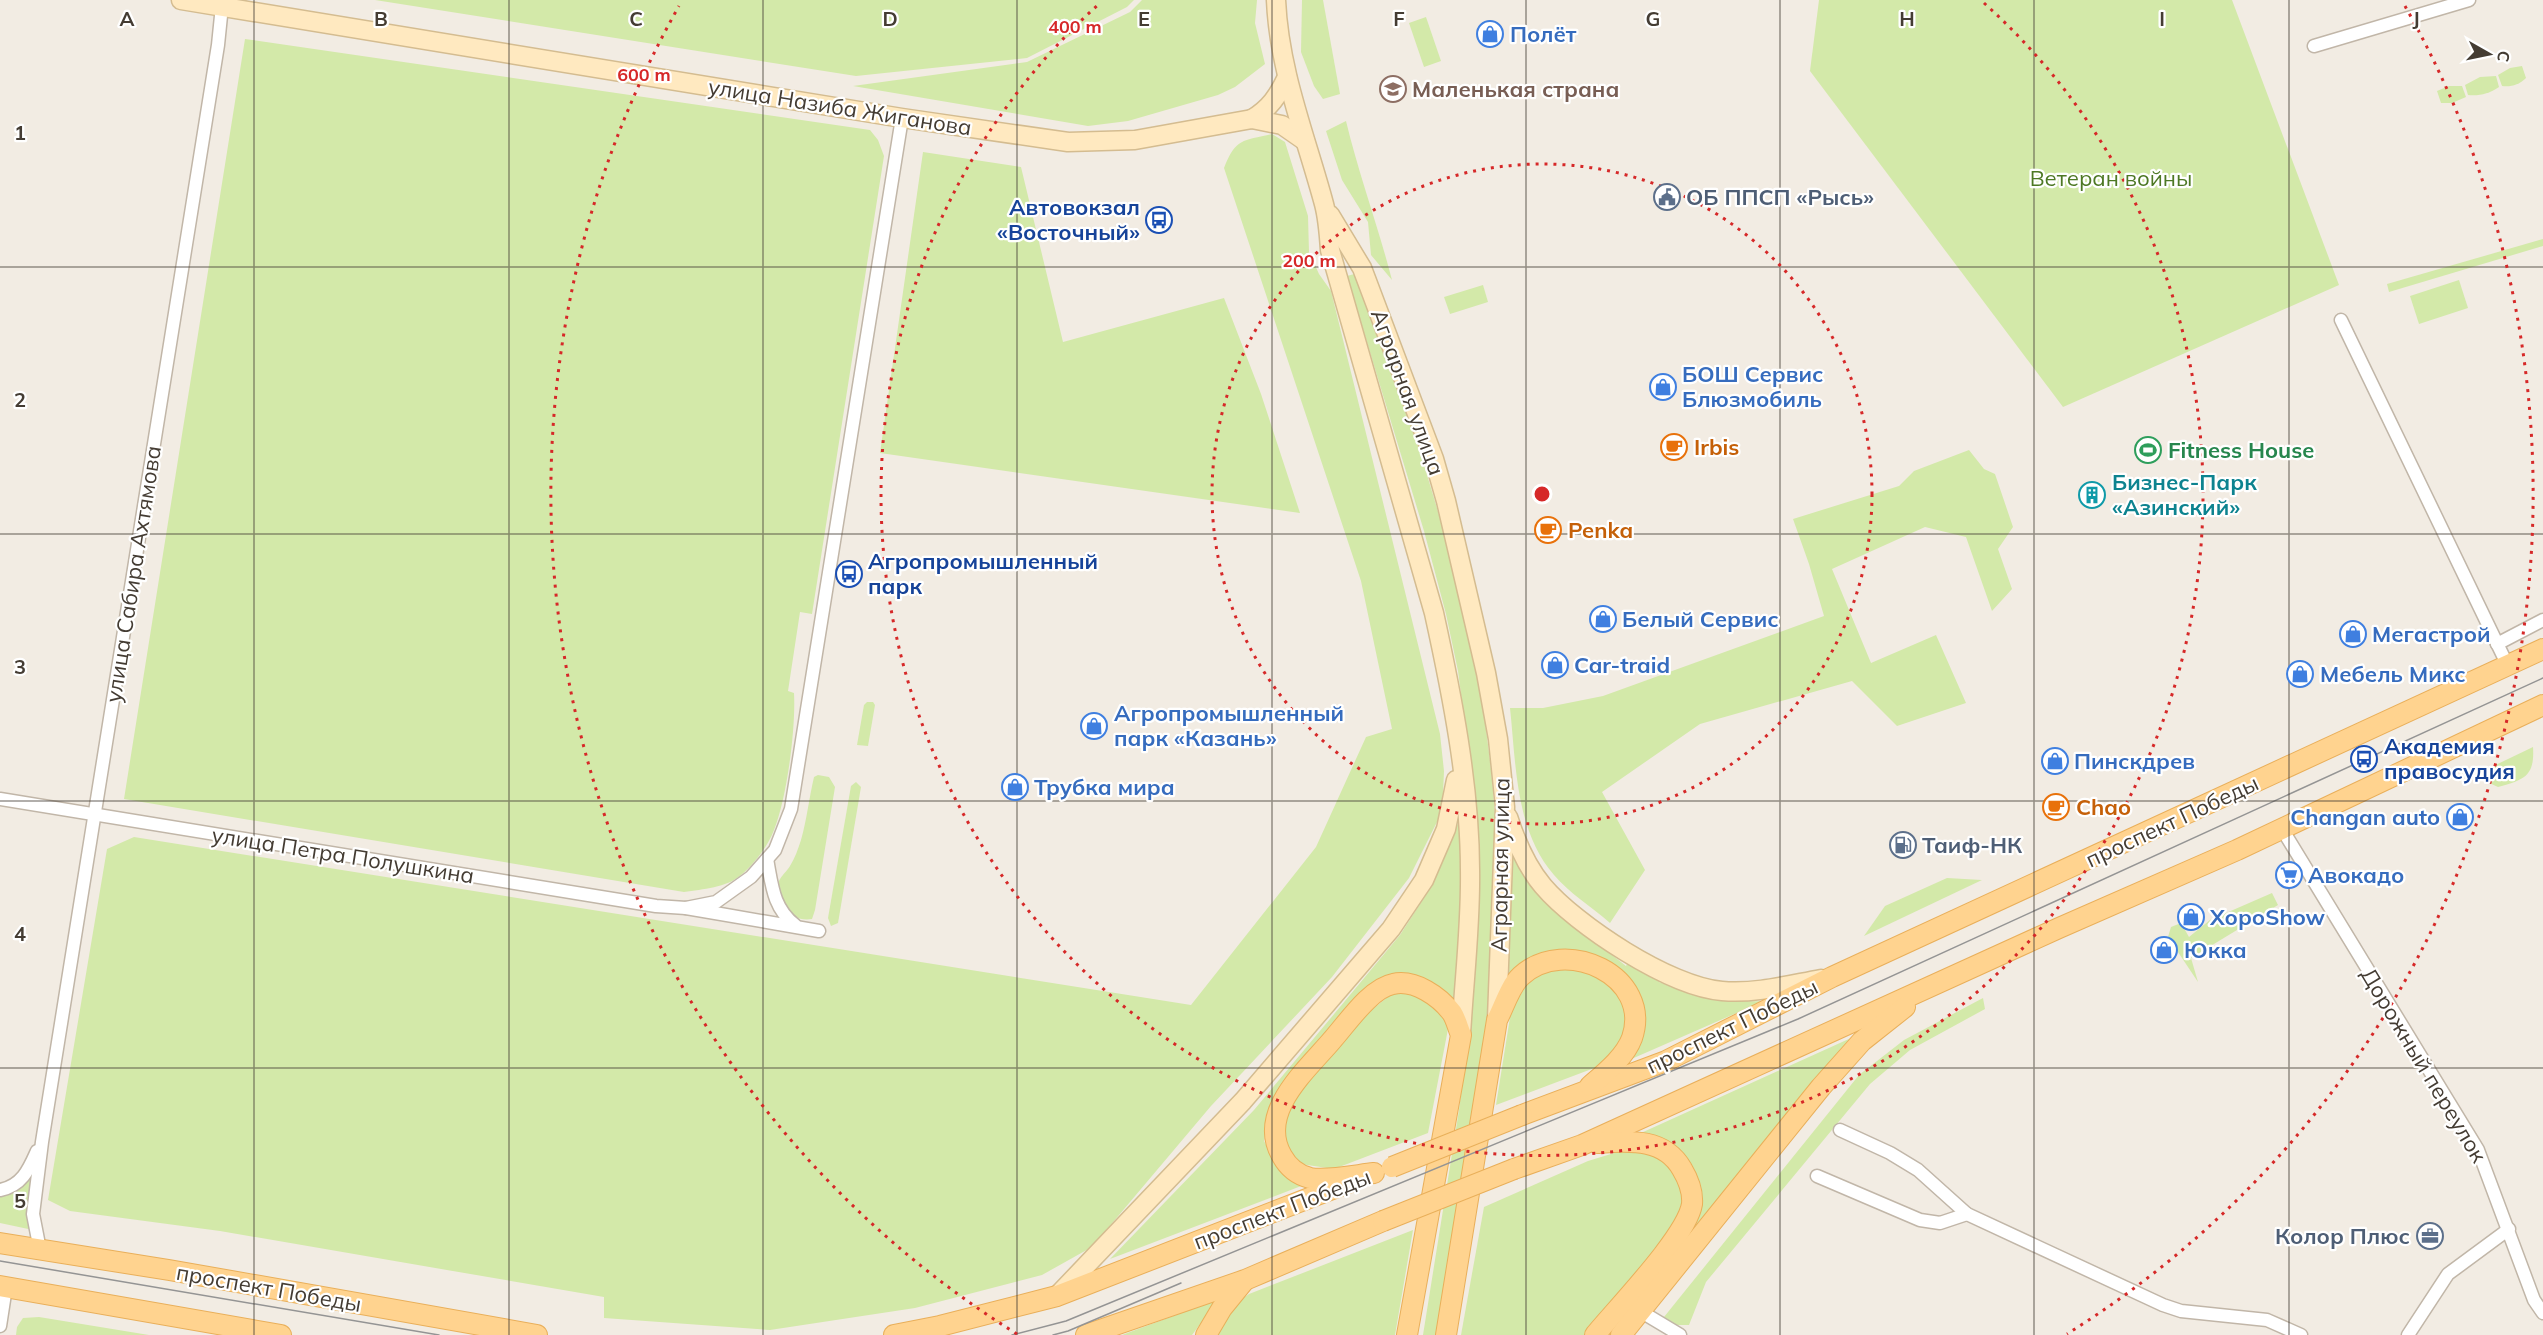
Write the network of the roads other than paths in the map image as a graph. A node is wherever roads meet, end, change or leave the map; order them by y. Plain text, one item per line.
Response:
1 (181, 0) edge
2 (1276, 0) edge
3 (2469, 0) edge
4 (222, 6) junction
5 (2314, 46) dead end
6 (1287, 77) junction
7 (902, 118) junction
8 (1252, 119) junction
9 (1305, 141) junction
10 (1325, 207) junction
11 (1362, 268) junction
12 (1338, 277) junction
13 (2341, 320) dead end
14 (2543, 620) edge
15 (2497, 644) junction
16 (2543, 649) edge
17 (2507, 664) junction
18 (2543, 705) edge
19 (1460, 757) junction
20 (0, 799) edge
21 (1505, 807) junction
22 (94, 815) junction
23 (2282, 829) junction
24 (767, 859) junction
25 (686, 908) junction
26 (796, 926) junction
27 (819, 930) dead end
28 (1832, 977) junction
29 (1928, 989) junction
30 (1497, 1020) junction
31 (1461, 1035) junction
32 (1580, 1096) junction
33 (1840, 1130) dead end
34 (42, 1142) junction
35 (1582, 1144) junction
36 (1383, 1170) junction
37 (1817, 1176) dead end
38 (0, 1190) edge
39 (1967, 1214) junction
40 (2509, 1229) junction
41 (0, 1243) edge
42 (40, 1250) junction
43 (1245, 1280) junction
44 (3, 1287) edge
45 (1057, 1296) junction
46 (1640, 1311) junction
47 (2543, 1313) edge
48 (0, 1326) edge
49 (281, 1335) edge
50 (537, 1335) edge
51 (894, 1335) edge
52 (1086, 1335) edge
53 (1206, 1335) edge
54 (1407, 1335) edge
55 (1446, 1335) edge
56 (1595, 1335) edge
57 (1621, 1335) edge
58 (1680, 1335) edge
59 (2301, 1335) edge
60 (2408, 1335) edge

1 - 4 street, улица Назиба Жиганова
2 - 6 street, Аграрная улица
3 - 5 street
4 - 7 street, улица Назиба Жиганова
4 - 22 street, улица Сабира Ахтямова
6 - 8 street, улица Назиба Жиганова
6 - 9 street, Аграрная улица
7 - 8 street, улица Назиба Жиганова
7 - 24 street
8 - 9 street, улица Назиба Жиганова
9 - 10 street, Аграрная улица
10 - 11 street, Аграрная улица
10 - 12 street, Аграрная улица
11 - 12 street
11 - 21 street, Аграрная улица
12 - 19 street, Аграрная улица
13 - 15 street
14 - 15 street
15 - 17 street
16 - 17 main road, проспект Победы
17 - 28 main road, проспект Победы
18 - 23 main road, проспект Победы
19 - 31 street, Аграрная улица
19 - 45 street
20 - 22 street, улица Петра Полушкина
21 - 28 street
21 - 30 street, Аграрная улица
22 - 25 street, улица Петра Полушкина
22 - 34 street, улица Сабира Ахтямова
23 - 29 main road, проспект Победы
23 - 40 street, Дорожный переулок
24 - 25 street
24 - 26 street
25 - 26 street
26 - 27 street
28 - 32 main road, проспект Победы
29 - 35 main road, проспект Победы
29 - 46 main road
30 - 32 main road
30 - 55 main road, Аграрная улица
31 - 36 main road
31 - 54 main road, Аграрная улица
32 - 36 main road, проспект Победы, bridge
33 - 39 street
34 - 38 street, улица Сабира Ахтямова
34 - 42 street, улица Сабира Ахтямова
35 - 43 main road, проспект Победы, bridge
35 - 56 main road
36 - 45 main road, проспект Победы
37 - 39 street
39 - 59 street
40 - 47 street, Дорожный переулок
40 - 60 street
41 - 42 main road, проспект Победы
42 - 50 main road, проспект Победы
43 - 52 main road, проспект Победы
43 - 53 main road
44 - 48 street
44 - 49 main road, проспект Победы
45 - 51 main road, проспект Победы
46 - 57 main road
46 - 58 street

